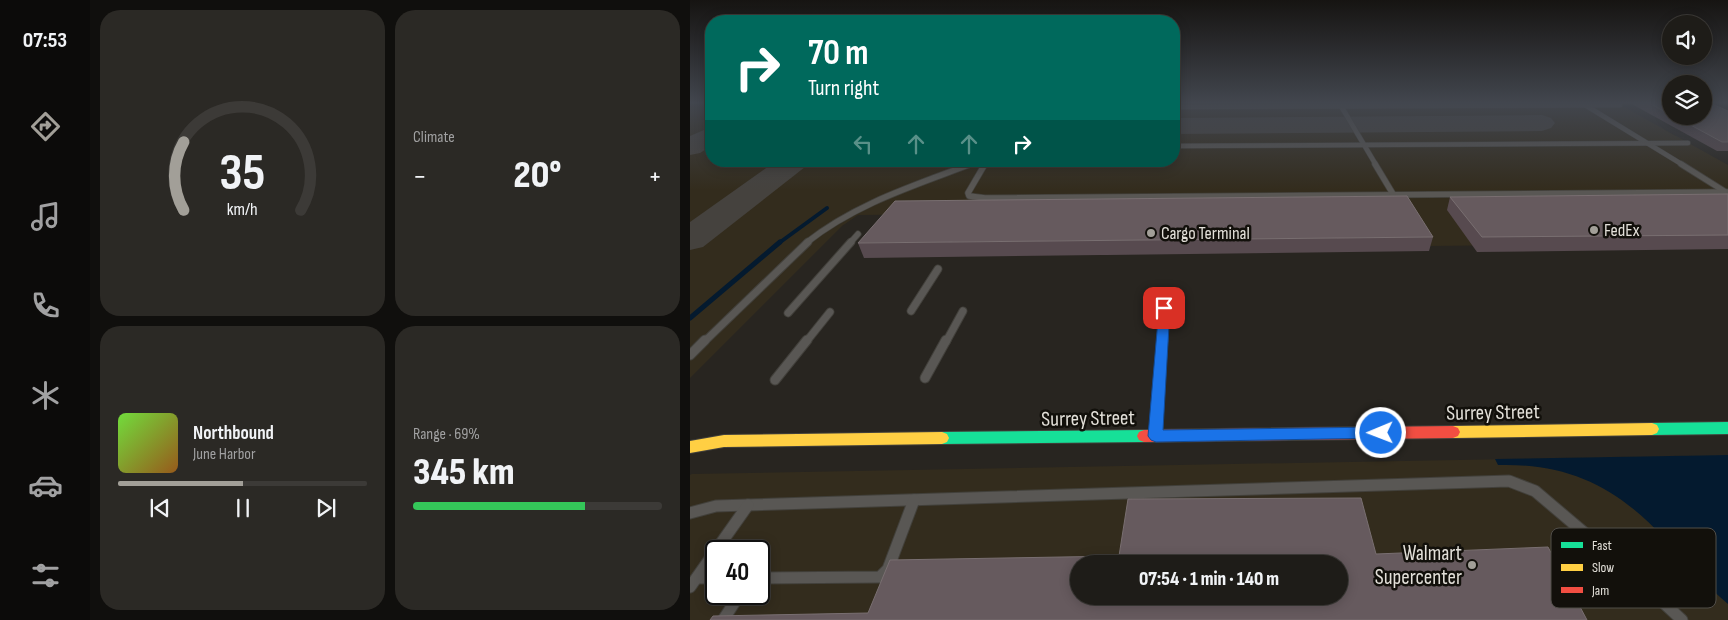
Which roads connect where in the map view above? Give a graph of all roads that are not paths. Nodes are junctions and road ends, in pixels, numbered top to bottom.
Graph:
1 (1356, 132) edge
2 (1628, 132) edge
3 (1646, 143) junction
4 (1688, 143) dead end
5 (1364, 145) junction
6 (1180, 146) edge
7 (964, 167) edge
8 (983, 167) edge
9 (1726, 192) edge
10 (1393, 194) junction
11 (858, 234) dead end
12 (938, 269) dead end
13 (1164, 308) dead end
14 (911, 311) dead end
15 (962, 311) dead end
16 (830, 312) dead end
17 (788, 313) dead end
18 (690, 355) edge
19 (925, 378) dead end
20 (775, 380) dead end
21 (1728, 428) edge
22 (1156, 436) junction
23 (690, 447) edge
24 (914, 500) junction
25 (748, 505) junction
26 (690, 513) edge
27 (1579, 528) edge
28 (770, 578) edge
29 (693, 583) edge
30 (733, 605) edge
31 (1669, 608) edge
32 (723, 620) edge
33 (1682, 620) edge

1 - 5 lane
2 - 3 lane
3 - 4 lane
3 - 5 lane
3 - 9 lane
5 - 6 lane
5 - 10 lane
7 - 18 lane
8 - 10 lane
9 - 10 lane
11 - 17 lane
12 - 14 lane
13 - 22 lane
15 - 19 lane
16 - 20 lane
21 - 22 street, Surrey Street
22 - 23 street, Surrey Street
24 - 25 lane
24 - 27 lane
24 - 28 lane
25 - 26 lane
25 - 29 lane
30 - 32 lane
31 - 33 lane

